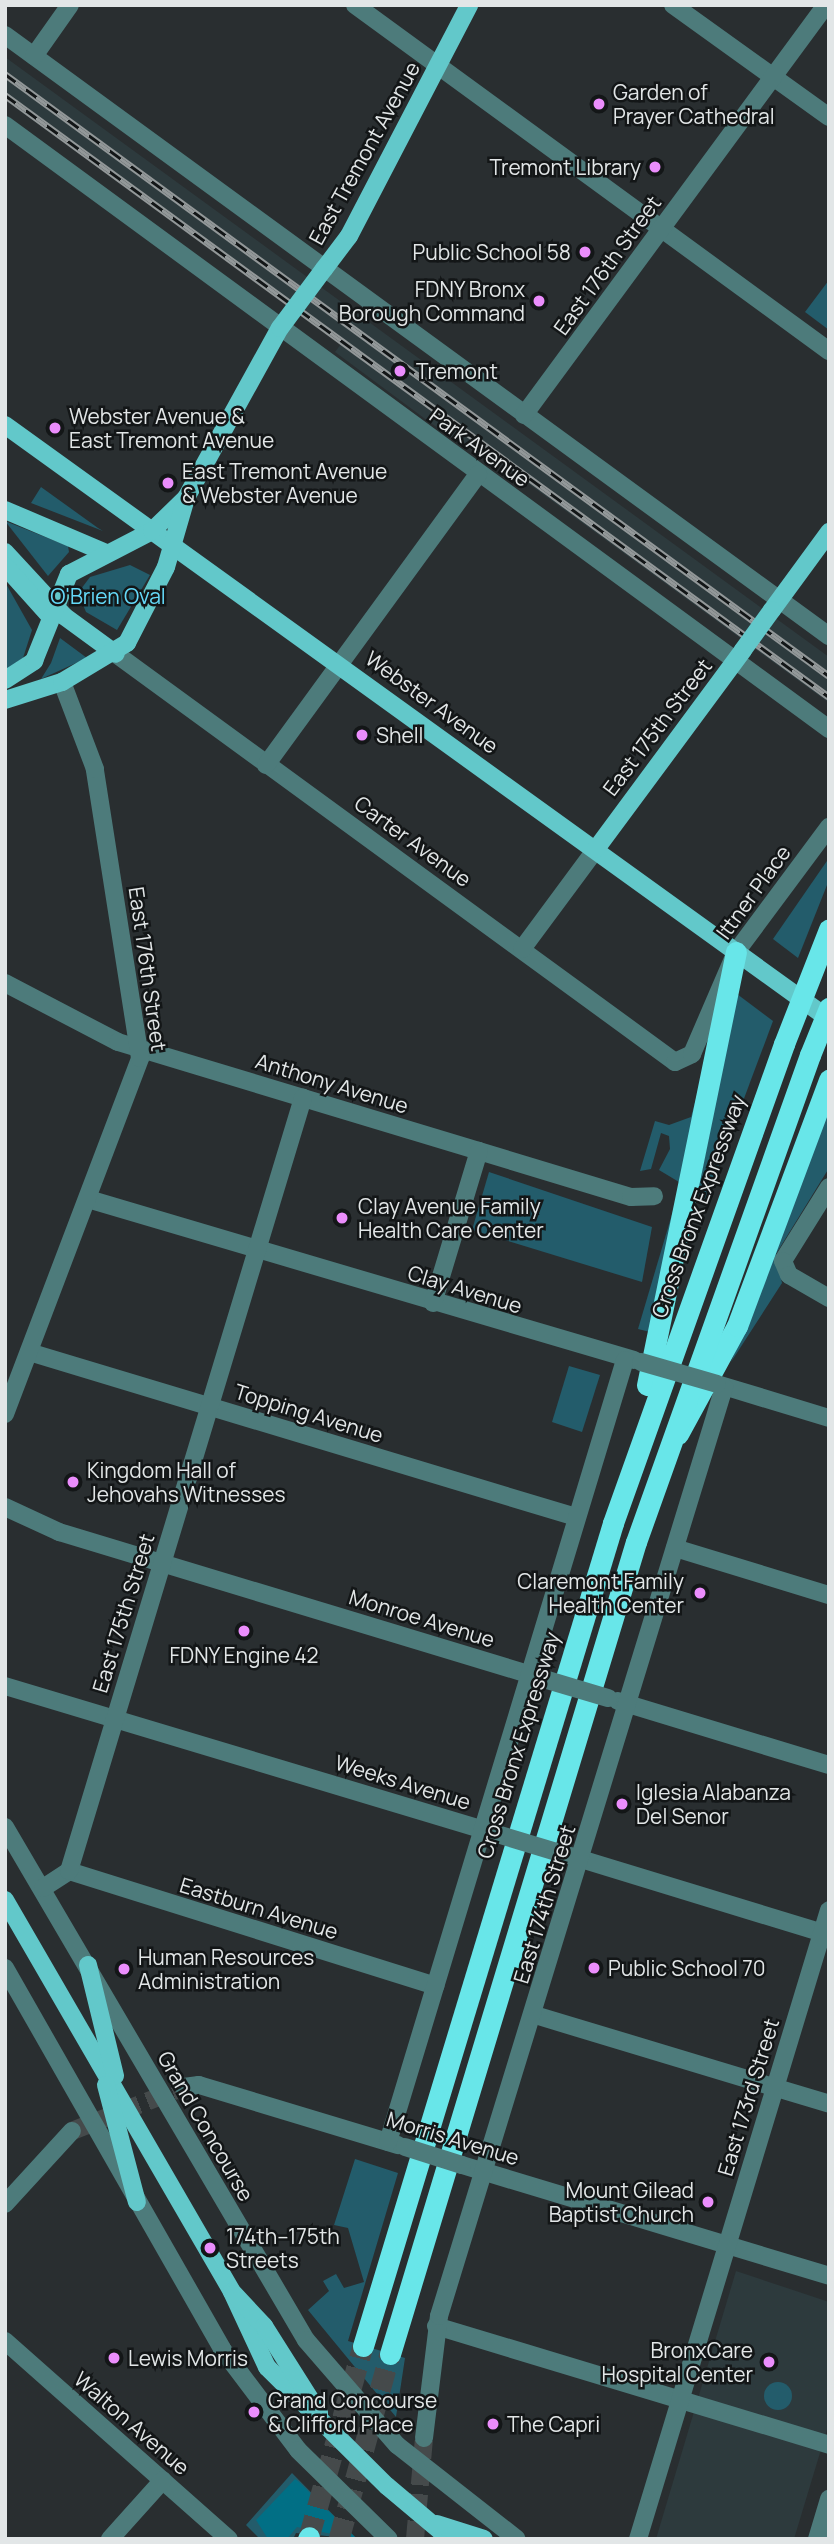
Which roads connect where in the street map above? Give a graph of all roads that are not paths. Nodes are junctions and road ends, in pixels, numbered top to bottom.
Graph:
1 (71, 5) edge
2 (355, 5) edge
3 (469, 5) edge
4 (673, 5) edge
5 (826, 5) edge
6 (5, 35) edge
7 (34, 56) junction
8 (438, 65) junction
9 (773, 77) junction
10 (829, 117) edge
11 (5, 125) edge
12 (662, 229) junction
13 (324, 269) junction
14 (280, 328) junction
15 (829, 351) edge
16 (524, 415) junction
17 (5, 425) edge
18 (478, 474) junction
19 (186, 498) junction
20 (5, 510) edge
21 (152, 531) junction
22 (829, 532) edge
23 (174, 545) junction
24 (5, 552) edge
25 (104, 552) junction
26 (5, 566) edge
27 (775, 605) junction
28 (51, 608) junction
29 (829, 636) edge
30 (116, 654) junction
31 (739, 655) junction
32 (341, 664) junction
33 (5, 681) edge
34 (62, 682) junction
35 (5, 700) edge
36 (829, 729) edge
37 (266, 765) junction
38 (829, 827) edge
39 (596, 849) junction
40 (829, 929) edge
41 (522, 949) junction
42 (736, 952) junction
43 (7, 989) edge
44 (829, 1008) edge
45 (829, 1019) edge
46 (139, 1048) junction
47 (683, 1062) joint
48 (829, 1080) edge
49 (303, 1098) junction
50 (479, 1151) junction
51 (829, 1187) edge
52 (654, 1196) dead end
53 (88, 1199) junction
54 (257, 1250) junction
55 (829, 1298) edge
56 (433, 1303) junction
57 (29, 1352) junction
58 (633, 1361) junction
59 (721, 1386) junction
60 (209, 1407) junction
61 (5, 1414) edge
62 (829, 1418) edge
63 (667, 1450) junction
64 (626, 1482) junction
65 (5, 1507) edge
66 (576, 1517) junction
67 (676, 1548) junction
68 (162, 1563) junction
69 (829, 1595) edge
70 (536, 1676) junction
71 (5, 1686) edge
72 (629, 1704) junction
73 (115, 1719) junction
74 (829, 1765) edge
75 (5, 1828) edge
76 (489, 1832) junction
77 (581, 1860) junction
78 (69, 1871) junction
79 (43, 1888) junction
80 (5, 1900) edge
81 (829, 1910) edge
82 (825, 1933) edge
83 (88, 1965) junction
84 (5, 1968) edge
85 (435, 1986) junction
86 (534, 2015) junction
87 (100, 2062) junction
88 (184, 2087) tunnel mouth
89 (775, 2088) junction
90 (120, 2096) junction
91 (829, 2104) edge
92 (72, 2131) tunnel mouth
93 (397, 2145) junction
94 (485, 2172) junction
95 (137, 2202) junction
96 (5, 2204) edge
97 (727, 2245) junction
98 (829, 2276) edge
99 (436, 2326) junction
100 (5, 2341) edge
101 (363, 2346) tunnel mouth
102 (390, 2354) tunnel mouth
103 (681, 2400) junction
104 (424, 2438) tunnel mouth
105 (829, 2445) edge
106 (163, 2480) junction
107 (829, 2499) edge
108 (426, 2520) junction
109 (110, 2539) edge
110 (229, 2539) edge
111 (389, 2539) edge
112 (450, 2539) edge
113 (484, 2539) edge
114 (517, 2539) edge
115 (638, 2539) edge
116 (817, 2539) edge

1 - 7 street
2 - 8 street
3 - 8 main road, East Tremont Avenue
4 - 9 street
5 - 9 street, East 176th Street
6 - 7 street
7 - 13 street
8 - 12 street
8 - 13 main road, East Tremont Avenue
9 - 10 street
9 - 12 street, East 176th Street
11 - 14 street, Park Avenue
12 - 15 street
12 - 16 street, East 176th Street
13 - 14 main road, East Tremont Avenue, bridge
13 - 16 street
14 - 18 street, Park Avenue
14 - 19 main road, East Tremont Avenue
16 - 27 street
17 - 21 main road, Webster Avenue
18 - 31 street, Park Avenue
18 - 32 street
19 - 21 main road, East Tremont Avenue
19 - 23 main road, East Tremont Avenue
20 - 25 main road
21 - 23 main road, Webster Avenue
21 - 25 main road, East Tremont Avenue
22 - 27 main road, East 175th Street
23 - 30 main road, East Tremont Avenue
23 - 32 main road, Webster Avenue
24 - 28 main road
25 - 28 main road, East Tremont Avenue
26 - 28 main road
27 - 29 street
27 - 31 main road, East 175th Street, bridge
28 - 30 main road
28 - 33 main road, East Tremont Avenue
30 - 34 main road, East Tremont Avenue
30 - 37 street, Carter Avenue
31 - 36 street, Park Avenue
31 - 39 main road, East 175th Street
32 - 37 street
32 - 39 main road, Webster Avenue
34 - 35 main road, East Tremont Avenue
34 - 46 street, East 176th Street
37 - 41 street, Carter Avenue
38 - 42 street, Ittner Place
39 - 41 street, East 175th Street
39 - 42 main road, Webster Avenue
40 - 64 highway, Cross Bronx Expressway, bridge
41 - 47 street, Carter Avenue
42 - 45 main road, Webster Avenue
42 - 47 street, Ittner Place
42 - 64 highway
43 - 46 street, Anthony Avenue
44 - 63 highway, bridge
46 - 49 street, Anthony Avenue
46 - 53 street, East 176th Street
48 - 63 highway
49 - 50 street, Anthony Avenue
49 - 54 street, East 175th Street
50 - 52 street, Anthony Avenue
50 - 56 street
51 - 55 street
53 - 54 street, Clay Avenue
53 - 57 street, East 176th Street
54 - 56 street, Clay Avenue
54 - 60 street, East 175th Street
56 - 58 street, Clay Avenue
57 - 60 street, Topping Avenue
57 - 61 street, East 176th Street
58 - 59 street, Clay Avenue, bridge
58 - 66 street
59 - 62 street, Clay Avenue
59 - 67 street, East 174th Street
60 - 66 street, Topping Avenue
60 - 68 street, East 175th Street
63 - 102 highway
64 - 101 highway, Cross Bronx Expressway
65 - 68 street, Monroe Avenue
66 - 70 street
67 - 69 street
67 - 72 street, East 174th Street
68 - 70 street, Monroe Avenue
68 - 73 street, East 175th Street
70 - 72 street, Monroe Avenue, bridge
70 - 76 street
71 - 73 street, Weeks Avenue
72 - 74 street, Monroe Avenue
72 - 77 street, East 174th Street
73 - 76 street, Weeks Avenue
73 - 78 street, East 175th Street
75 - 79 street, Grand Concourse
76 - 77 street, Weeks Avenue, bridge
76 - 85 street
77 - 82 street, Weeks Avenue
77 - 86 street, East 174th Street
78 - 79 street
78 - 85 street, Eastburn Avenue
79 - 83 street, Grand Concourse
80 - 87 main road
81 - 82 street, East 173rd Street
82 - 89 street, East 173rd Street
83 - 90 main road
83 - 114 street, Grand Concourse
84 - 95 street
85 - 93 street
86 - 89 street
86 - 94 street, East 174th Street
87 - 90 main road
87 - 95 main road
88 - 93 street, Morris Avenue
89 - 91 street
89 - 97 street, East 173rd Street
90 - 108 main road
92 - 96 street
93 - 94 street, Morris Avenue, bridge
94 - 97 street, Morris Avenue
94 - 99 street, East 174th Street
95 - 111 street
97 - 98 street, Morris Avenue
97 - 103 street, East 173rd Street
99 - 103 street
99 - 104 street, East 174th Street
100 - 106 street, Walton Avenue
103 - 105 street
103 - 115 street, East 173rd Street
106 - 109 street
106 - 110 street, Walton Avenue
107 - 116 street
108 - 112 main road
108 - 113 main road

